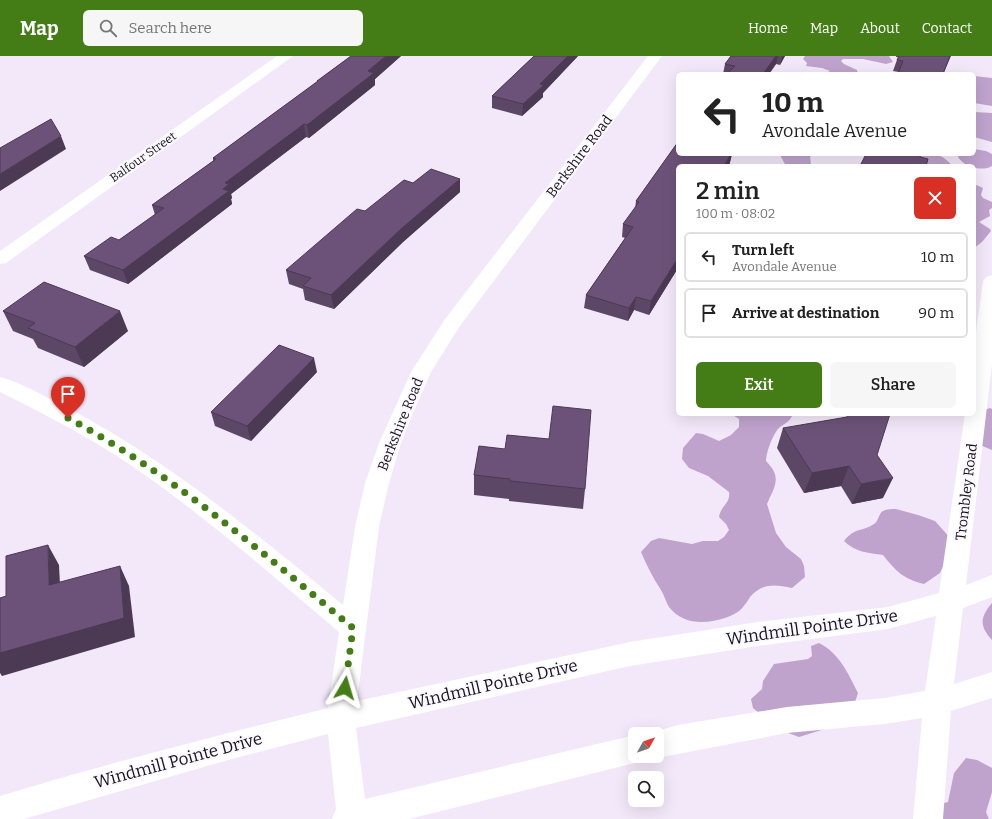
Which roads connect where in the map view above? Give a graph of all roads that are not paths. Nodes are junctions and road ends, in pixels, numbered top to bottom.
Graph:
1 (286, 56) edge
2 (655, 56) edge
3 (0, 259) edge
4 (992, 282) edge
5 (0, 384) edge
6 (976, 412) edge
7 (976, 416) edge
8 (992, 586) edge
9 (951, 601) junction
10 (353, 628) junction
11 (992, 685) edge
12 (938, 702) junction
13 (341, 718) junction
14 (664, 742) edge
15 (628, 751) edge
16 (0, 811) edge
17 (349, 818) edge
18 (928, 819) edge

1 - 3 street, Balfour Street
2 - 10 street, Berkshire Road
4 - 6 street, Trombley Road
5 - 10 street
7 - 9 street, Trombley Road
8 - 9 street, Windmill Pointe Drive
9 - 12 street, Trombley Road
9 - 13 street, Windmill Pointe Drive
10 - 13 street, Berkshire Road
11 - 12 street
12 - 14 street
12 - 18 street, Trombley Road
13 - 16 street, Windmill Pointe Drive
13 - 17 street, Berkshire Road
15 - 17 street

